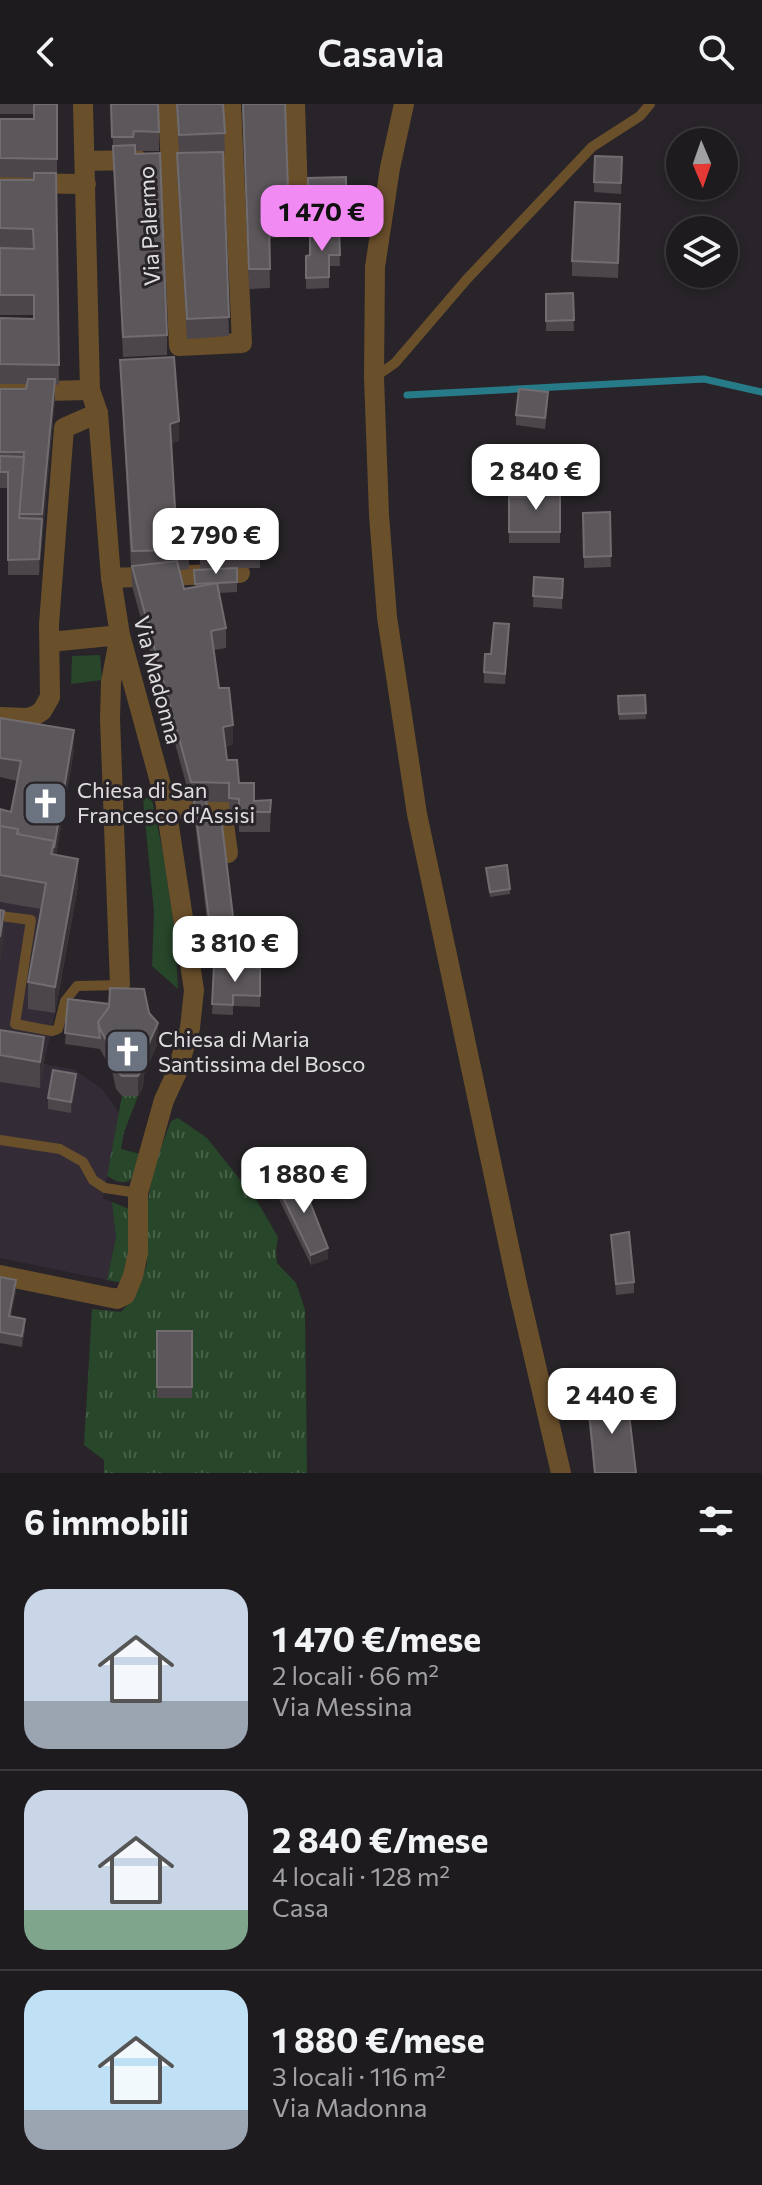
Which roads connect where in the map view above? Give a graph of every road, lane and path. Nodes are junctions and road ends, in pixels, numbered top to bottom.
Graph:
1 (83, 104) edge
2 (168, 104) edge
3 (231, 104) edge
4 (295, 104) edge
5 (404, 104) edge
6 (650, 104) edge
7 (85, 161) junction
8 (178, 164) junction
9 (0, 183) edge
10 (86, 184) junction
11 (298, 197) dead end
12 (374, 377) junction
13 (90, 390) junction
14 (0, 392) edge
15 (98, 413) junction
16 (240, 573) edge
17 (111, 578) junction
18 (120, 635) junction
19 (50, 642) junction
20 (0, 717) edge
21 (167, 808) junction
22 (228, 853) edge
23 (0, 916) edge
24 (120, 985) joint
25 (0, 1140) edge
26 (138, 1193) junction
27 (0, 1275) edge
28 (561, 1473) edge

1 - 7 street, Via Madonna
2 - 8 street, Via Palermo
3 - 8 street, Via Palermo
4 - 11 street
5 - 12 street
6 - 12 lane
7 - 8 street
7 - 10 street, Via Madonna
9 - 10 street
10 - 13 street, Via Madonna
12 - 28 street
13 - 14 street
13 - 15 street, Via Madonna
15 - 17 street, Via Madonna
15 - 19 street
16 - 17 street
17 - 18 street, Via Madonna
18 - 19 street
18 - 21 street, Via Madonna
18 - 24 street
19 - 20 street
21 - 22 street
21 - 26 street, Via Madonna
23 - 24 lane
25 - 26 lane
26 - 27 street, Via Madonna

